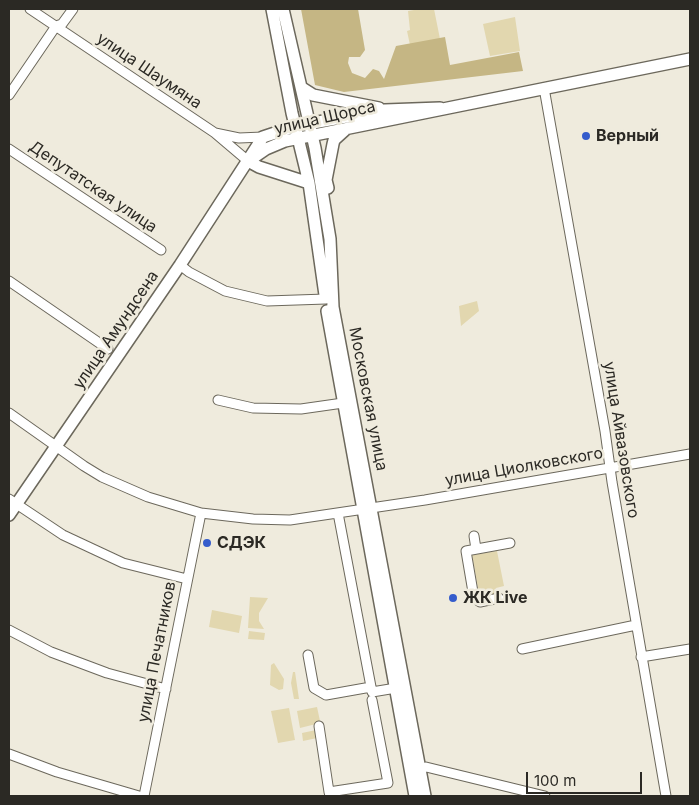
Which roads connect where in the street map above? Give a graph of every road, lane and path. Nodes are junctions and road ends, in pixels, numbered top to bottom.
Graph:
1 (30, 9) edge
2 (73, 9) edge
3 (272, 9) edge
4 (282, 9) edge
5 (56, 26) junction
6 (690, 59) edge
7 (302, 88) junction
8 (544, 88) junction
9 (9, 95) edge
10 (440, 108) junction
11 (385, 110) junction
12 (310, 123) junction
13 (296, 126) junction
14 (346, 129) junction
15 (215, 133) junction
16 (312, 136) junction
17 (263, 137) junction
18 (300, 138) junction
19 (9, 149) edge
20 (248, 161) junction
21 (309, 183) junction
22 (330, 239) junction
23 (162, 250) dead end
24 (180, 265) junction
25 (9, 281) edge
26 (326, 299) junction
27 (108, 349) dead end
28 (218, 400) dead end
29 (343, 404) junction
30 (9, 413) edge
31 (56, 446) junction
32 (690, 454) edge
33 (610, 466) junction
34 (12, 502) edge
35 (367, 507) junction
36 (201, 513) junction
37 (338, 513) junction
38 (9, 516) edge
39 (474, 536) dead end
40 (510, 543) dead end
41 (476, 549) junction
42 (187, 579) junction
43 (499, 598) dead end
44 (636, 625) junction
45 (9, 630) edge
46 (690, 648) edge
47 (522, 649) dead end
48 (308, 655) dead end
49 (641, 657) junction
50 (371, 687) junction
51 (396, 688) junction
52 (166, 689) junction
53 (372, 700) dead end
54 (319, 726) dead end
55 (9, 754) edge
56 (415, 771) junction
57 (330, 794) edge
58 (139, 796) edge
59 (144, 796) edge
60 (415, 796) edge
61 (424, 796) edge
62 (545, 796) edge
63 (666, 796) edge

1 - 5 street, улица Шаумяна
2 - 5 street
3 - 13 main road, Московская улица
4 - 7 main road, Московская улица
5 - 9 street
5 - 15 street, улица Шаумяна
6 - 8 main road, улица Щорса
7 - 11 main road
7 - 12 main road, Московская улица
8 - 10 main road, улица Щорса
8 - 33 street, улица Айвазовского
10 - 11 main road, улица Щорса
10 - 14 main road, улица Щорса
11 - 12 main road, улица Щорса
12 - 13 main road, улица Щорса
12 - 16 main road, Московская улица
13 - 17 main road, улица Щорса
13 - 18 main road, Московская улица
14 - 16 main road, улица Щорса
14 - 22 main road
15 - 17 street
15 - 20 street, улица Шаумяна
16 - 18 main road, улица Щорса
16 - 22 main road, Московская улица
17 - 20 main road, улица Щорса
18 - 20 main road, улица Щорса
18 - 21 main road, Московская улица
19 - 23 street, Депутатская улица
20 - 21 main road
20 - 24 main road, улица Амундсена
21 - 26 main road, Московская улица
22 - 35 main road, Московская улица
24 - 26 street
24 - 31 main road, улица Амундсена
25 - 27 street
26 - 29 main road, Московская улица
28 - 29 street
29 - 35 main road, Московская улица
30 - 31 street, улица Циолковского
31 - 34 main road, улица Амундсена
31 - 36 street, улица Циолковского
32 - 33 street, улица Циолковского
33 - 35 street, улица Циолковского
33 - 44 street, улица Айвазовского
34 - 38 main road, улица Амундсена
34 - 42 street
35 - 37 street, улица Циолковского
35 - 51 main road, Московская улица
35 - 56 main road, Московская улица
36 - 37 street, улица Циолковского
36 - 42 street, улица Печатников
37 - 50 street
39 - 41 street
40 - 41 street
41 - 43 street
42 - 52 street, улица Печатников
44 - 47 street
44 - 49 street, улица Айвазовского
45 - 52 street
46 - 49 street
48 - 50 street
49 - 63 street, улица Айвазовского
50 - 51 street
51 - 56 main road, Московская улица
52 - 59 street, улица Печатников
53 - 57 street
54 - 57 street
55 - 58 street
56 - 60 main road, Московская улица
56 - 61 main road, Московская улица
56 - 62 street

